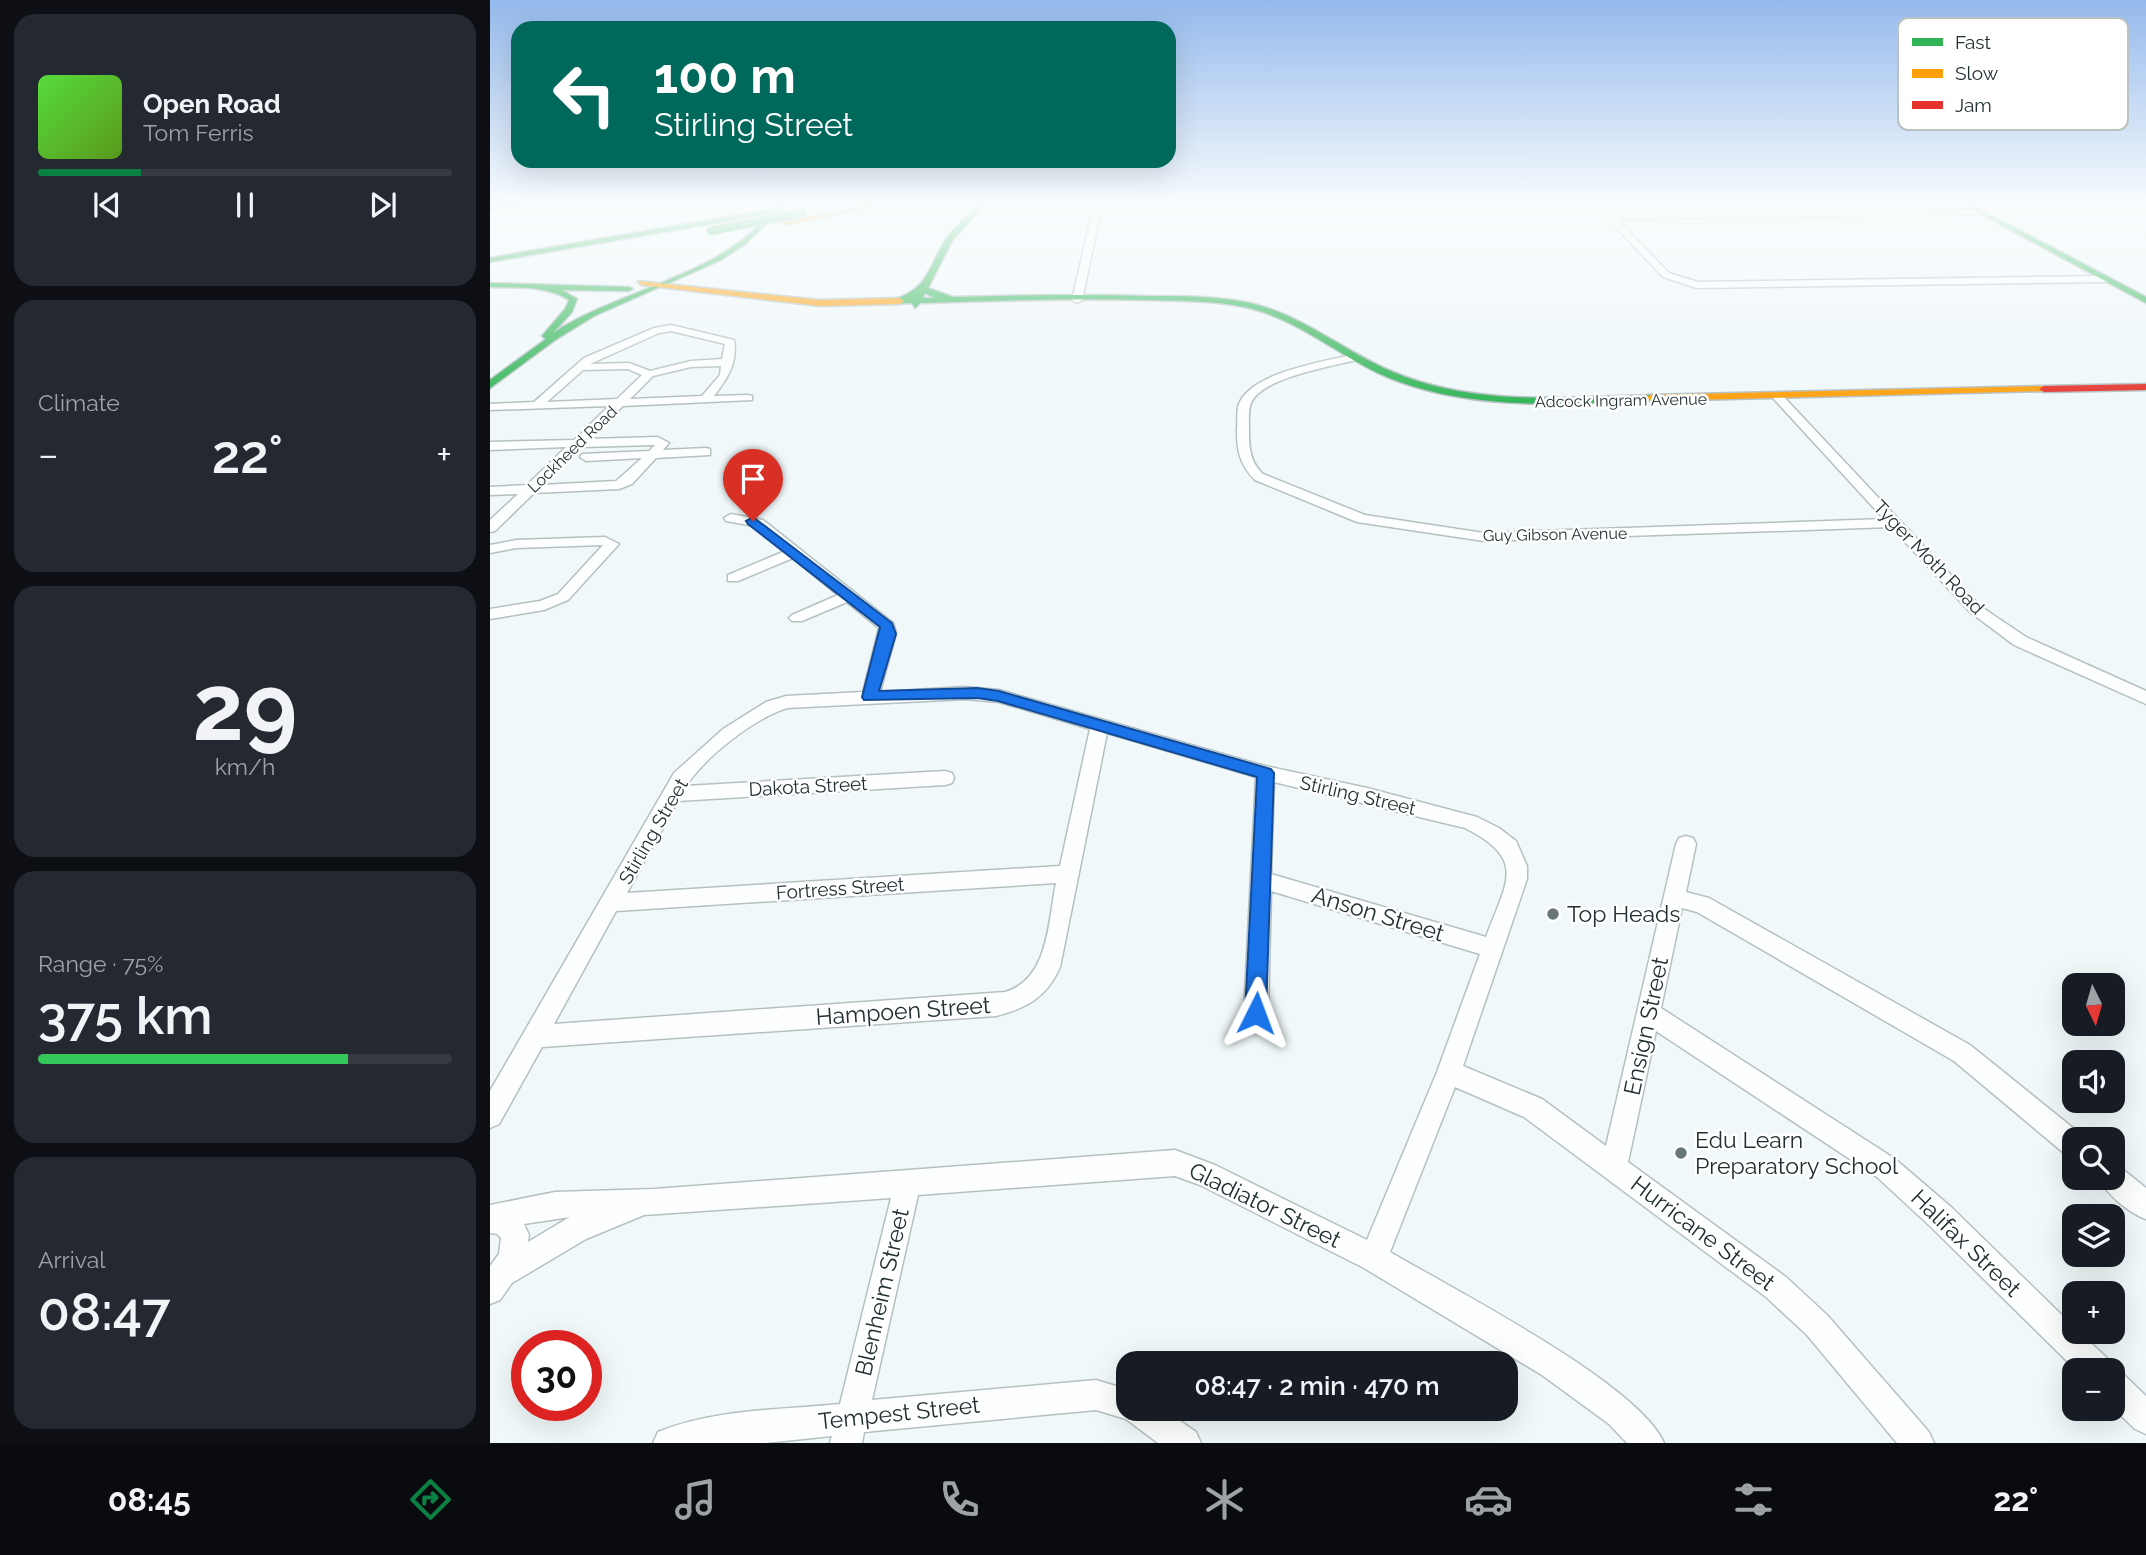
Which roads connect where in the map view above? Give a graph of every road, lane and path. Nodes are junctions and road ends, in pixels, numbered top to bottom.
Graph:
1 (670, 272) edge
2 (678, 272) edge
3 (684, 272) edge
4 (929, 272) edge
5 (1083, 272) edge
6 (1663, 272) edge
7 (2094, 272) edge
8 (2106, 279) junction
9 (526, 284) junction
10 (490, 285) edge
11 (641, 287) junction
12 (690, 292) junction
13 (918, 298) junction
14 (1077, 298) junction
15 (2146, 300) edge
16 (611, 304) junction
17 (545, 336) junction
18 (1356, 357) junction
19 (729, 362) junction
20 (578, 368) junction
21 (649, 374) junction
22 (490, 379) edge
23 (490, 385) edge
24 (2146, 387) edge
25 (1778, 397) junction
26 (748, 398) dead end
27 (705, 400) junction
28 (620, 403) junction
29 (538, 404) junction
30 (490, 407) edge
31 (580, 443) junction
32 (490, 446) edge
33 (706, 452) dead end
34 (652, 455) junction
35 (586, 457) dead end
36 (531, 489) junction
37 (490, 491) edge
38 (732, 518) dead end
39 (1895, 523) junction
40 (492, 525) edge
41 (490, 549) edge
42 (795, 552) junction
43 (733, 578) dead end
44 (850, 595) junction
45 (490, 614) edge
46 (797, 618) dead end
47 (870, 697) junction
48 (2146, 698) edge
49 (1100, 724) junction
50 (1265, 773) junction
51 (945, 778) dead end
52 (672, 794) junction
53 (1686, 844) dead end
54 (1069, 874) junction
55 (1264, 880) junction
56 (1674, 898) junction
57 (611, 903) junction
58 (1492, 948) junction
59 (1256, 1013) dead end
60 (1649, 1013) junction
61 (536, 1036) junction
62 (1449, 1072) junction
63 (490, 1115) edge
64 (2062, 1135) edge
65 (1614, 1166) junction
66 (908, 1183) junction
67 (2125, 1188) edge
68 (654, 1202) junction
69 (2146, 1206) edge
70 (493, 1219) edge
71 (1374, 1258) junction
72 (498, 1281) edge
73 (2085, 1358) edge
74 (2125, 1398) edge
75 (1116, 1401) edge
76 (2146, 1418) edge
77 (1154, 1421) edge
78 (850, 1429) edge
79 (669, 1443) edge
80 (1185, 1443) edge
81 (1648, 1443) edge
82 (1918, 1443) edge

1 - 11 main road
2 - 11 main road
3 - 12 main road
4 - 13 main road
5 - 14 street
6 - 8 street
7 - 8 main road
8 - 15 main road
9 - 10 main road
9 - 11 main road, Adcock Ingram Avenue
9 - 17 main road
11 - 12 main road, Adcock Ingram Avenue
11 - 16 main road
11 - 17 main road
12 - 13 main road, Adcock Ingram Avenue
12 - 13 main road, Adcock Ingram Avenue
12 - 16 main road
13 - 14 main road, Adcock Ingram Avenue
13 - 14 main road, Adcock Ingram Avenue
14 - 18 main road, Adcock Ingram Avenue
16 - 23 main road
17 - 22 main road
18 - 25 main road, Adcock Ingram Avenue
18 - 39 street, Guy Gibson Avenue
19 - 20 street
19 - 21 street
19 - 27 street
20 - 21 street
20 - 29 street
21 - 28 street, Lockheed Road
24 - 25 main road, Adcock Ingram Avenue
25 - 39 street, Tyger Moth Road
26 - 27 street
27 - 28 street
28 - 29 street
28 - 31 street, Lockheed Road
29 - 30 street
31 - 32 street
31 - 34 street
31 - 36 street, Lockheed Road
33 - 34 street
34 - 35 street
34 - 36 street
36 - 37 street
36 - 40 street, Lockheed Road
38 - 42 street
39 - 48 street, Tyger Moth Road
41 - 45 street
42 - 43 street
42 - 44 street
44 - 46 street
44 - 47 street
47 - 49 street, Stirling Street
47 - 52 street, Stirling Street
49 - 50 street, Stirling Street
49 - 54 street, Hampoen Street
50 - 55 street
50 - 58 street, Stirling Street
51 - 52 street, Dakota Street
52 - 57 street, Stirling Street
53 - 56 street, Ensign Street
54 - 57 street, Fortress Street
54 - 61 street, Hampoen Street
55 - 58 street, Anson Street
55 - 59 street
56 - 60 street, Ensign Street
56 - 64 street
57 - 61 street, Stirling Street
58 - 62 street, Stirling Street
60 - 65 street, Ensign Street
60 - 73 street, Halifax Street
61 - 63 street, Stirling Street
62 - 65 street, Hurricane Street
62 - 71 street, Stirling Street
65 - 82 street, Hurricane Street
66 - 68 street, Gladiator Street
66 - 71 street, Gladiator Street
66 - 78 street, Blenheim Street
67 - 69 street
68 - 70 street, Gladiator Street
68 - 72 street, Gladiator Street
70 - 72 street
71 - 81 street, Gladiator Street
74 - 76 street
75 - 78 street, Tempest Street
77 - 80 street
78 - 79 street, Tempest Street

